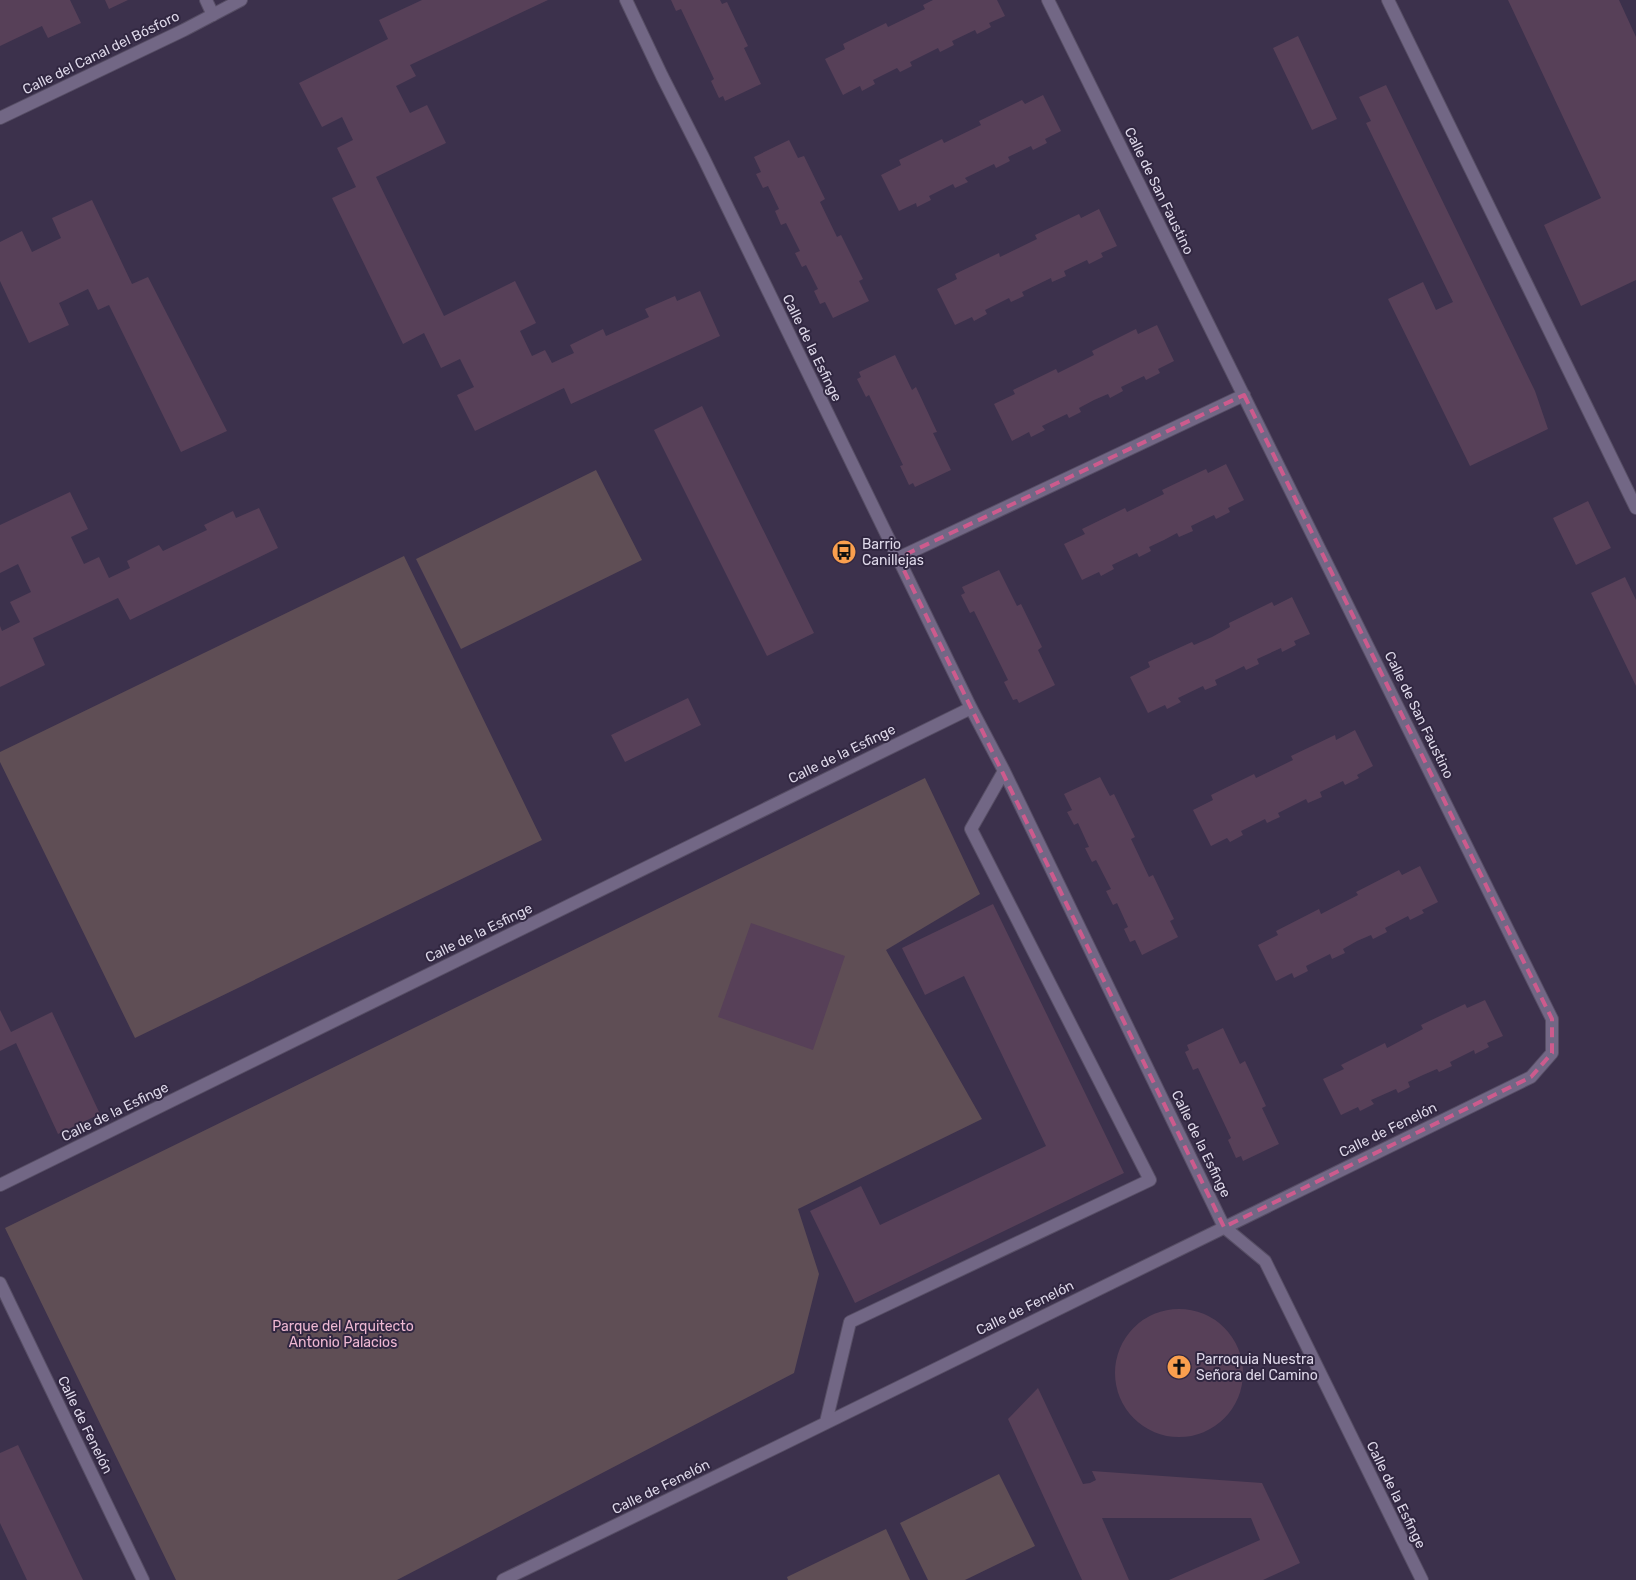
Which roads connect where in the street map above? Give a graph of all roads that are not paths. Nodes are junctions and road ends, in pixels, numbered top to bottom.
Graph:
1 (206, 0) edge
2 (241, 0) edge
3 (626, 0) edge
4 (1048, 0) edge
5 (1388, 0) edge
6 (212, 15) junction
7 (0, 118) edge
8 (1244, 395) junction
9 (1636, 508) edge
10 (898, 558) junction
11 (971, 708) junction
12 (1004, 771) junction
13 (1552, 1053) joint
14 (0, 1185) edge
15 (1224, 1227) junction
16 (0, 1283) edge
17 (826, 1422) junction
18 (143, 1580) edge
19 (503, 1580) edge
20 (1422, 1580) edge

1 - 6 street
2 - 6 street, Calle del Canal del Bósforo
3 - 10 street, Calle de la Esfinge
4 - 8 street, Calle de San Faustino
5 - 9 street
6 - 7 street, Calle del Canal del Bósforo
8 - 10 street
8 - 13 street, Calle de San Faustino
10 - 11 street, Calle de la Esfinge
11 - 12 street, Calle de la Esfinge
11 - 14 street, Calle de la Esfinge
12 - 15 street, Calle de la Esfinge
12 - 17 street
13 - 15 street, Calle de Fenelón
15 - 17 street, Calle de Fenelón
15 - 20 street, Calle de la Esfinge
16 - 18 street, Calle de Fenelón
17 - 19 street, Calle de Fenelón

